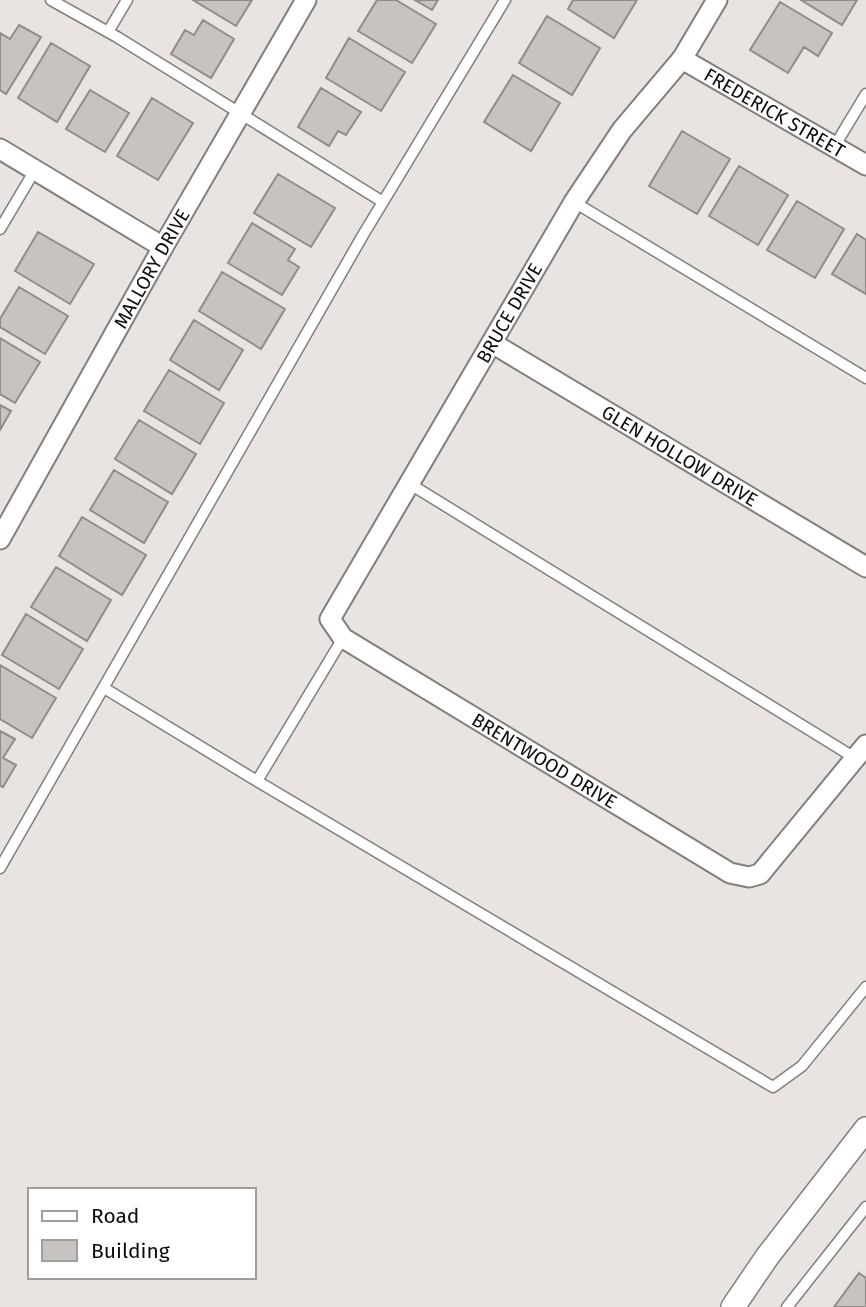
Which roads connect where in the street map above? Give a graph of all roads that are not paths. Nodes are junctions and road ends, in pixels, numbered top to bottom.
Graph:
1 (51, 0) edge
2 (127, 0) edge
3 (306, 0) edge
4 (505, 0) edge
5 (717, 0) edge
6 (108, 32) junction
7 (682, 59) junction
8 (866, 94) edge
9 (241, 112) junction
10 (834, 147) junction
11 (0, 149) edge
12 (866, 165) edge
13 (35, 170) junction
14 (383, 202) junction
15 (574, 202) junction
16 (0, 229) edge
17 (163, 247) junction
18 (492, 343) junction
19 (866, 378) edge
20 (410, 484) junction
21 (0, 539) edge
22 (866, 567) edge
23 (343, 638) junction
24 (104, 688) junction
25 (861, 752) edge
26 (257, 782) junction
27 (0, 868) edge
28 (866, 987) edge
29 (866, 1129) edge
30 (866, 1207) edge
31 (733, 1307) edge
32 (787, 1307) edge

1 - 6 lane
2 - 6 lane
3 - 9 street, MALLORY DRIVE
4 - 14 lane
5 - 7 street, BRUCE DRIVE
6 - 9 lane
7 - 10 street, FREDERICK STREET
7 - 15 street, BRUCE DRIVE
8 - 10 lane
9 - 14 lane
9 - 17 street, MALLORY DRIVE
10 - 12 street, FREDERICK STREET
11 - 13 street
13 - 16 lane
13 - 17 street
14 - 24 lane
15 - 18 street, BRUCE DRIVE
15 - 19 lane
17 - 21 street, MALLORY DRIVE
18 - 20 street, BRUCE DRIVE
18 - 22 street, GLEN HOLLOW DRIVE
20 - 23 street, BRUCE DRIVE
20 - 25 lane
23 - 25 street, BRENTWOOD DRIVE
23 - 26 lane
24 - 26 lane
24 - 27 lane
26 - 28 lane
29 - 31 street
30 - 32 lane

